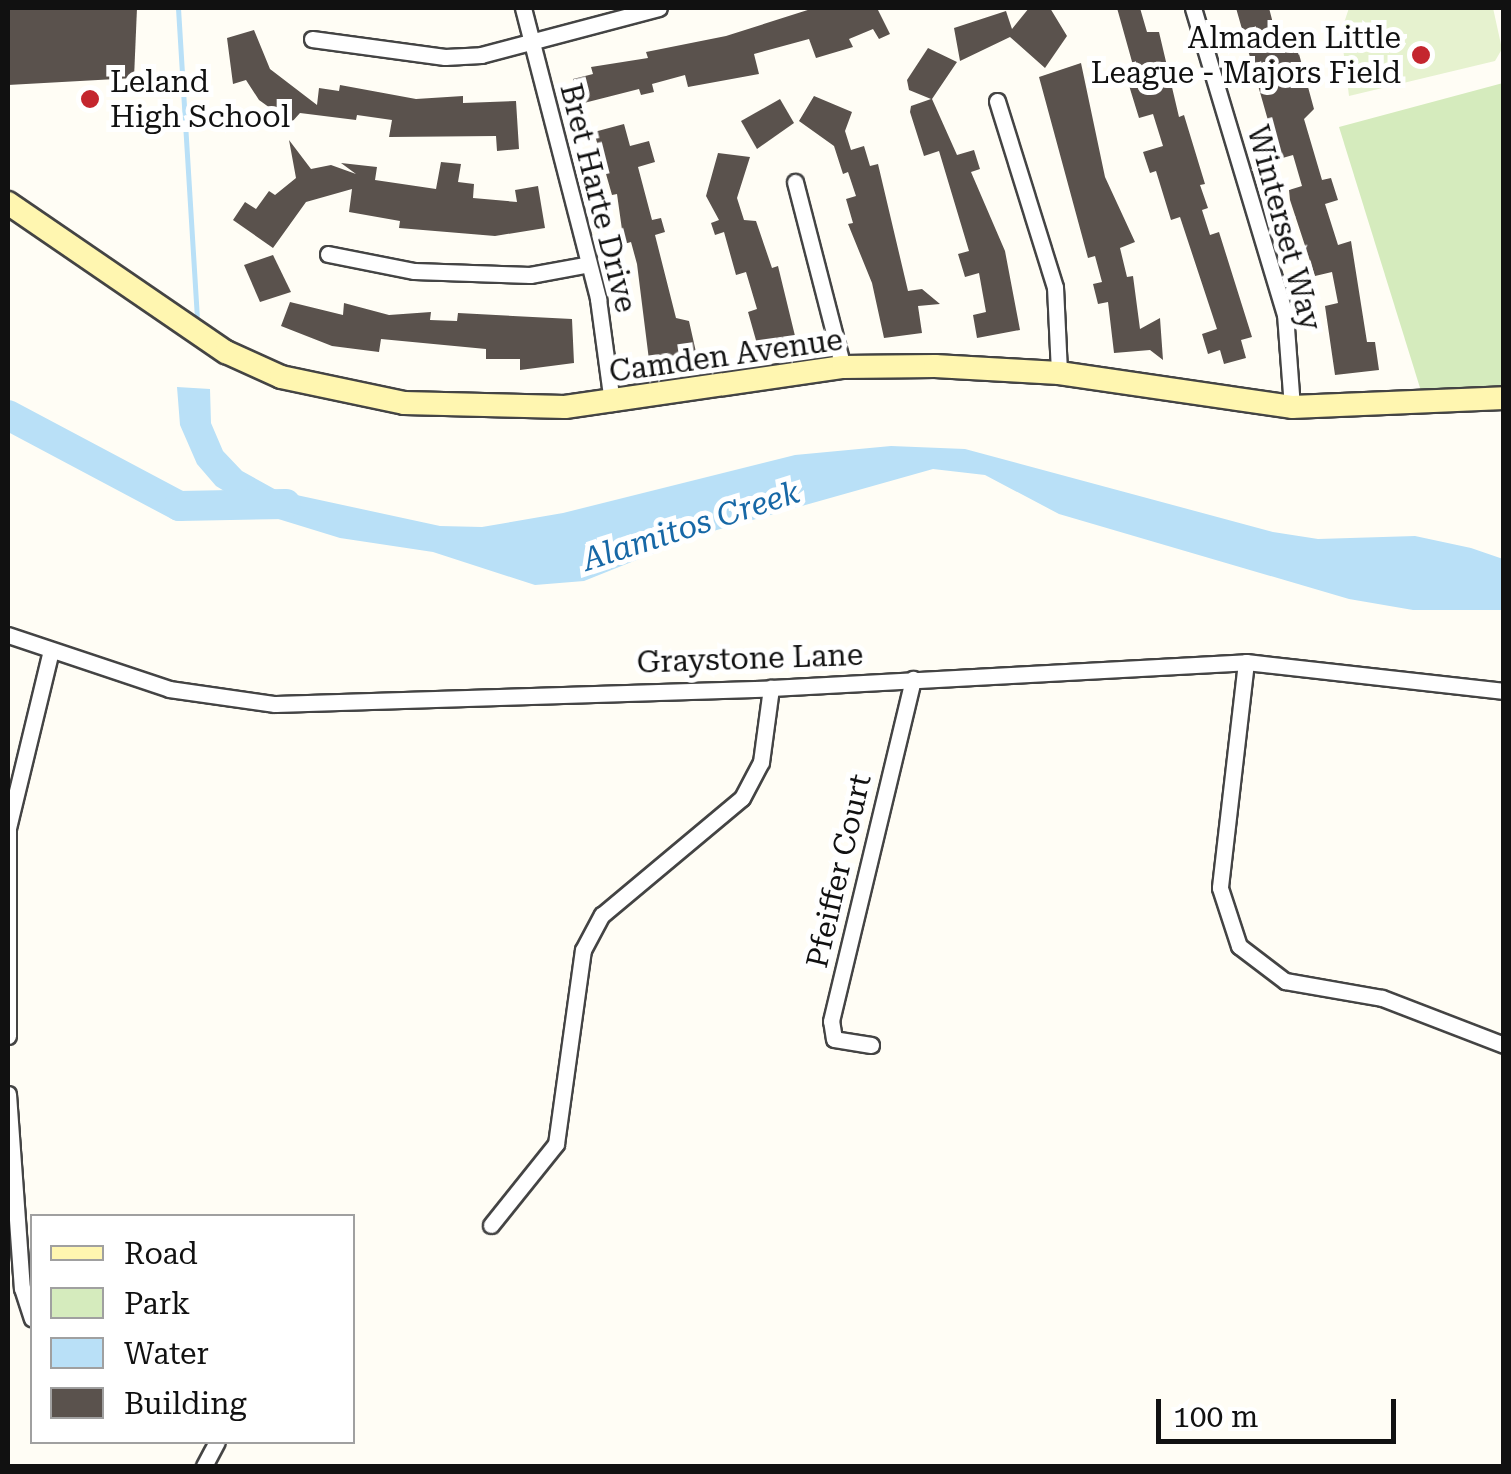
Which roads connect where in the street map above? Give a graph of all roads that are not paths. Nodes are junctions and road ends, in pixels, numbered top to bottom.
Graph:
1 (523, 8) edge
2 (659, 8) edge
3 (1193, 8) edge
4 (312, 38) dead end
5 (532, 42) junction
6 (997, 101) dead end
7 (795, 182) dead end
8 (8, 203) edge
9 (328, 254) dead end
10 (585, 265) junction
11 (843, 367) junction
12 (1058, 373) junction
13 (1504, 398) edge
14 (612, 402) junction
15 (1292, 406) junction
16 (8, 635) edge
17 (51, 650) junction
18 (1246, 662) junction
19 (913, 679) junction
20 (770, 688) junction
21 (1504, 690) edge
22 (8, 1036) edge
23 (871, 1045) dead end
24 (1504, 1045) edge
25 (8, 1094) edge
26 (491, 1225) dead end
27 (30, 1312) edge
28 (216, 1444) edge
29 (204, 1466) edge

1 - 5 street, Bret Harte Drive
2 - 5 street
3 - 15 street, Winterset Way
4 - 5 street
5 - 10 street, Bret Harte Drive
6 - 12 street
7 - 11 street
8 - 14 street, Camden Avenue
9 - 10 street
10 - 14 street, Bret Harte Drive
11 - 12 street, Camden Avenue
11 - 14 street, Camden Avenue
12 - 15 street, Camden Avenue
13 - 15 street, Camden Avenue
16 - 17 street, Graystone Lane
17 - 20 street, Graystone Lane
17 - 22 street
18 - 19 street, Graystone Lane
18 - 21 street, Graystone Lane
18 - 24 street
19 - 20 street, Graystone Lane
19 - 23 street, Pfeiffer Court
20 - 26 street
25 - 27 street
28 - 29 street

